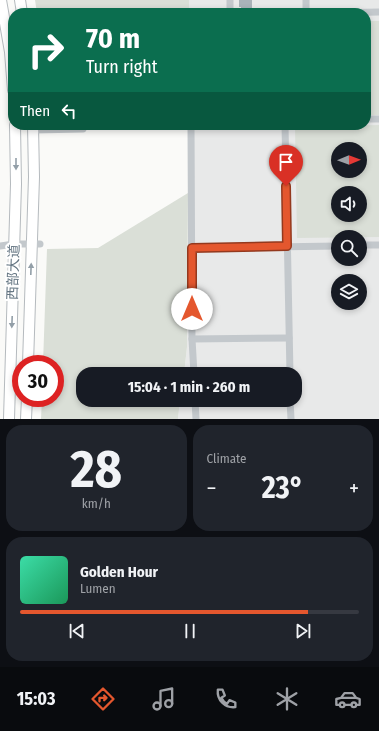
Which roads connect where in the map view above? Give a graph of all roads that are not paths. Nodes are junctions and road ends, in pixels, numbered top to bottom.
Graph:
1 (1, 0) edge
2 (8, 40) edge
3 (15, 130) edge
4 (33, 130) edge
5 (191, 130) edge
6 (285, 130) edge
7 (14, 244) junction
8 (36, 244) junction
9 (367, 245) edge
10 (379, 245) edge
11 (0, 246) edge
12 (287, 246) junction
13 (331, 246) edge
14 (192, 248) junction
15 (289, 338) junction
16 (192, 339) junction
17 (29, 355) edge
18 (194, 367) edge
19 (290, 367) edge
20 (27, 407) edge
21 (195, 407) edge
22 (290, 407) edge
23 (9, 419) edge
24 (26, 419) edge
25 (196, 419) edge
26 (291, 419) edge

1 - 2 main road
3 -> 7 main road, 西部大道
4 - 8 main road, 西部大道
5 - 14 street
6 - 12 street
7 - 8 street
7 - 11 street
7 -> 23 main road, 西部大道
17 -> 8 main road, 西部大道
9 - 10 street
12 - 13 street
12 - 14 street
12 - 15 street
14 - 16 street
15 - 16 street
15 - 19 street
16 - 18 street
20 - 24 main road
21 - 25 street
22 - 26 street

